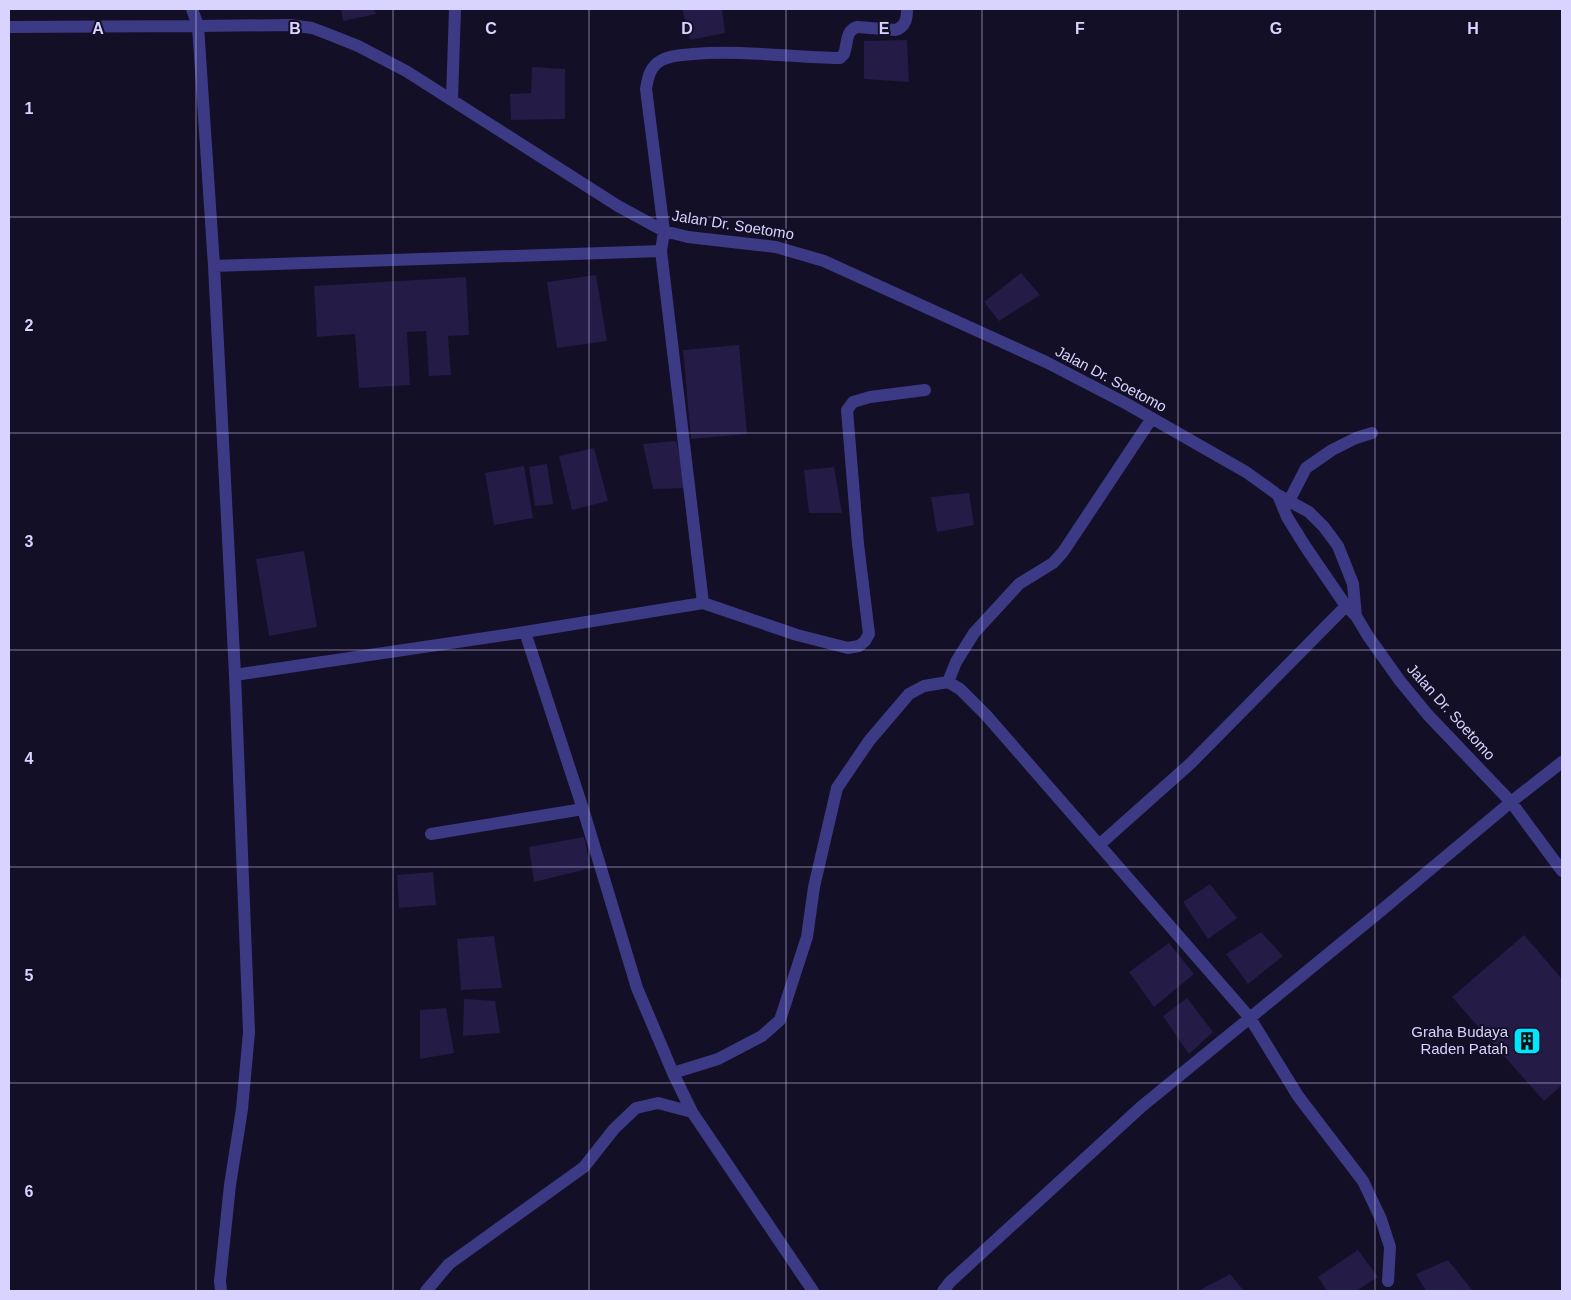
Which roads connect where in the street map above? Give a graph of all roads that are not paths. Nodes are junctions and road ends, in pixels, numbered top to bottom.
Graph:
1 (192, 9) edge
2 (455, 9) edge
3 (907, 9) edge
4 (198, 26) junction
5 (9, 27) edge
6 (452, 100) junction
7 (664, 231) junction
8 (661, 251) junction
9 (214, 266) junction
10 (925, 390) dead end
11 (1152, 418) junction
12 (1372, 433) dead end
13 (1284, 498) junction
14 (703, 602) junction
15 (1346, 606) junction
16 (1356, 616) junction
17 (524, 632) junction
18 (235, 675) junction
19 (948, 682) junction
20 (1562, 762) edge
21 (1511, 802) junction
22 (583, 809) junction
23 (431, 834) dead end
24 (1099, 845) junction
25 (1562, 871) edge
26 (1250, 1018) junction
27 (673, 1073) junction
28 (692, 1112) junction
29 (1388, 1281) dead end
30 (949, 1288) edge
31 (221, 1291) edge
32 (426, 1291) edge
33 (813, 1291) edge

1 - 4 street
2 - 6 street
3 - 7 street
4 - 5 street, Jalan Dr. Soetomo
4 - 6 street, Jalan Dr. Soetomo
4 - 9 street
6 - 7 street, Jalan Dr. Soetomo
7 - 8 street
7 - 11 street, Jalan Dr. Soetomo
8 - 9 street
8 - 14 street
9 - 18 street
10 - 14 street
11 - 13 street, Jalan Dr. Soetomo
11 - 19 street
12 - 13 street
13 - 15 street, Jalan Dr. Soetomo
13 - 16 street, Jalan Dr. Soetomo
14 - 17 street
15 - 16 street, Jalan Dr. Soetomo
15 - 24 street
16 - 21 street, Jalan Dr. Soetomo
17 - 18 street
17 - 22 street
18 - 31 street
19 - 24 street
19 - 27 street
20 - 21 street
21 - 25 street, Jalan Dr. Soetomo
21 - 26 street
22 - 23 street
22 - 27 street
24 - 26 street
26 - 29 street
26 - 30 street
27 - 28 street
28 - 32 street
28 - 33 street

